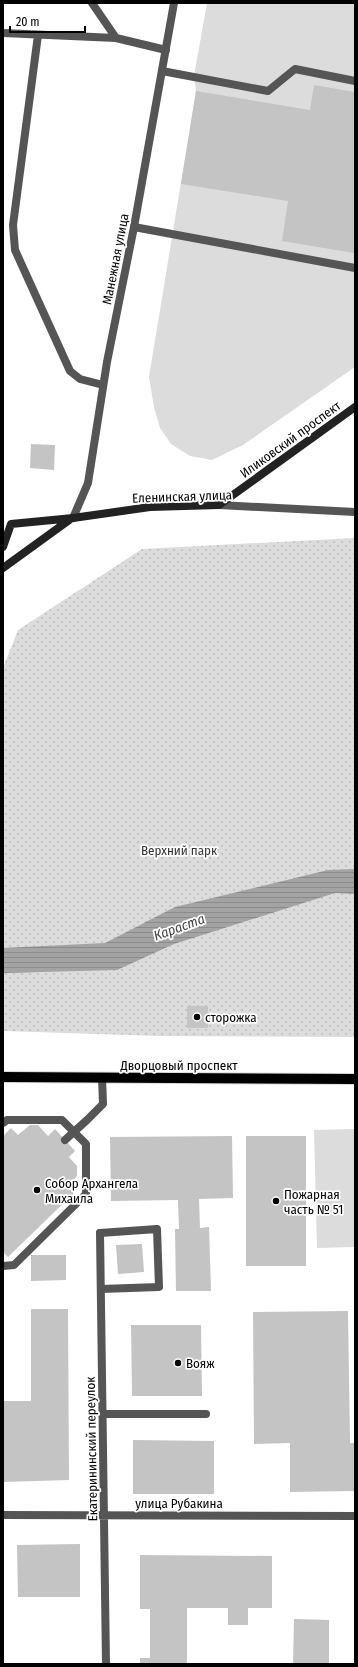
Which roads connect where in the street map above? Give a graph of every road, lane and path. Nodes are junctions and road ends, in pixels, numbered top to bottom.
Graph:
1 (92, 3) edge
2 (174, 3) edge
3 (3, 33) edge
4 (38, 35) junction
5 (116, 38) junction
6 (166, 50) junction
7 (162, 71) junction
8 (355, 81) edge
9 (134, 227) junction
10 (355, 268) edge
11 (103, 385) junction
12 (355, 407) edge
13 (219, 505) junction
14 (355, 512) edge
15 (73, 518) junction
16 (3, 547) edge
17 (3, 568) edge
18 (3, 1076) edge
19 (102, 1077) junction
20 (355, 1079) edge
21 (3, 1123) edge
22 (74, 1131) junction
23 (65, 1140) dead end
24 (3, 1266) edge
25 (101, 1289) junction
26 (102, 1414) junction
27 (206, 1414) dead end
28 (104, 1514) junction
29 (3, 1515) edge
30 (355, 1516) edge
31 (106, 1664) edge

1 - 5 street
2 - 6 street, Манежная улица
3 - 4 street
4 - 5 street
4 - 11 street
5 - 6 street
6 - 7 street, Манежная улица
7 - 8 street
7 - 9 street, Манежная улица
9 - 10 street
9 - 11 street, Манежная улица
11 - 15 street, Манежная улица
12 - 13 main road, Иликовский проспект
13 - 14 street, Еленинская улица
13 - 15 main road, Еленинская улица
15 - 16 main road, Еленинская улица
15 - 17 main road
18 - 19 main road, Дворцовый проспект
19 - 20 main road, Дворцовый проспект
19 - 22 street
21 - 22 street
22 - 23 street
22 - 24 street
25 - 25 street, Екатерининский переулок
25 - 26 street, Екатерининский переулок
26 - 27 street
26 - 28 street, Екатерининский переулок
28 - 29 street, улица Рубакина
28 - 30 street, улица Рубакина
28 - 31 street, Екатерининский переулок

